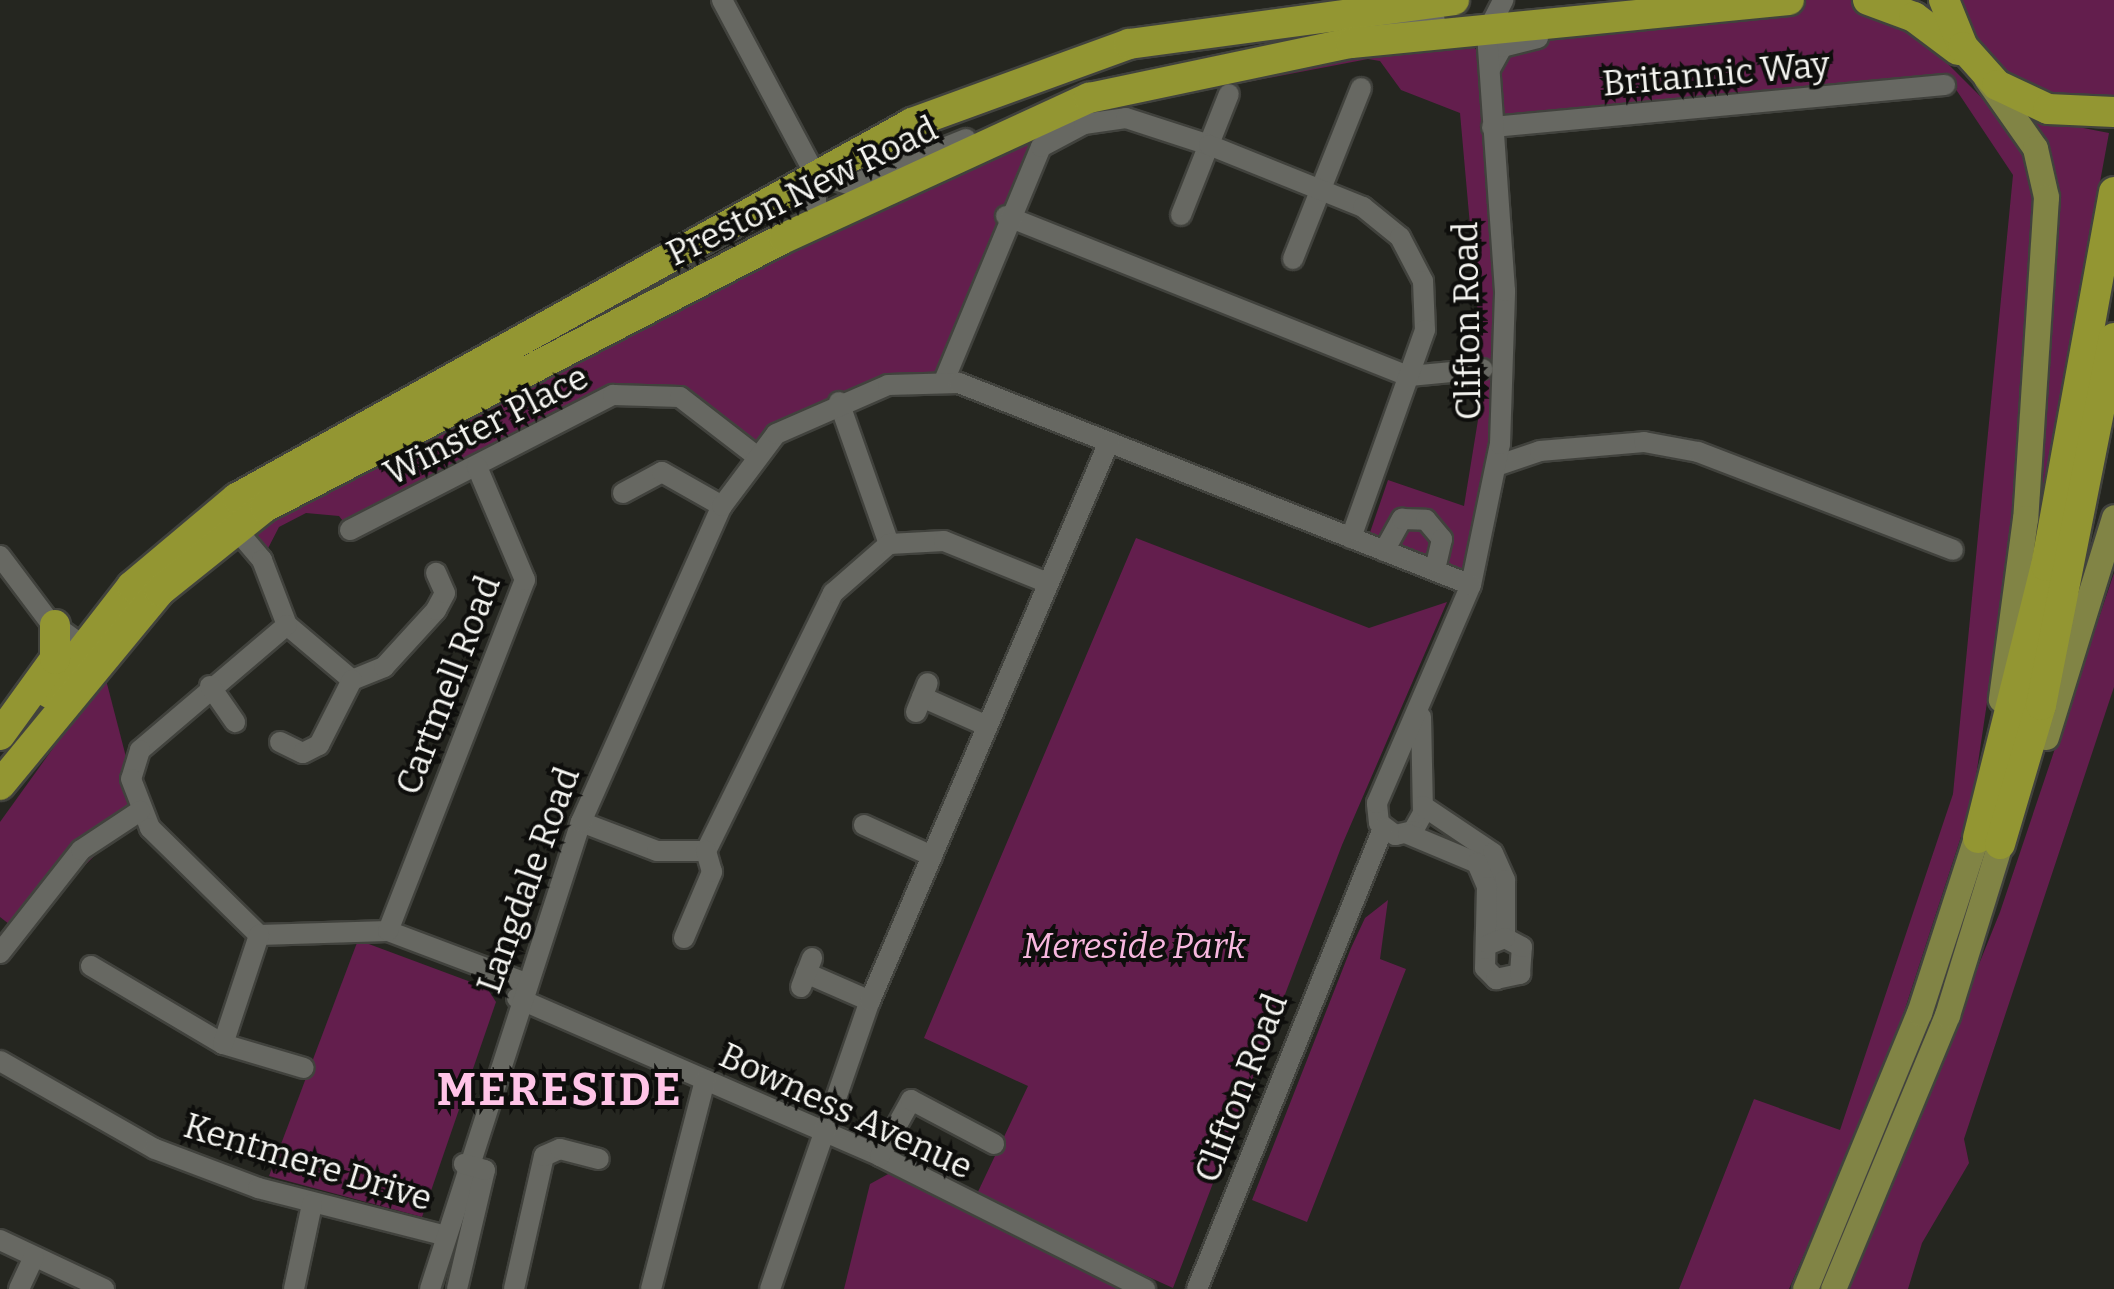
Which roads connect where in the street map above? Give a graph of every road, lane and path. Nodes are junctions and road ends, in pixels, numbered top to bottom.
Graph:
1 (722, 0) edge
2 (1454, 0) edge
3 (1503, 0) edge
4 (1789, 0) edge
5 (1868, 0) edge
6 (1944, 0) edge
7 (1627, 16) junction
8 (1278, 18) junction
9 (1487, 32) junction
10 (1453, 36) junction
11 (1490, 70) junction
12 (1979, 70) junction
13 (1945, 86) dead end
14 (1361, 88) dead end
15 (1229, 94) dead end
16 (2114, 112) edge
17 (1030, 124) junction
18 (1492, 124) junction
19 (1209, 145) junction
20 (815, 174) junction
21 (1321, 189) junction
22 (2114, 192) edge
23 (1181, 215) dead end
24 (1006, 216) junction
25 (818, 222) junction
26 (1293, 258) dead end
27 (2114, 338) edge
28 (1483, 369) dead end
29 (1409, 376) junction
30 (944, 381) junction
31 (838, 402) junction
32 (1109, 442) junction
33 (1500, 444) junction
34 (1540, 452) junction
35 (755, 454) junction
36 (1496, 466) junction
37 (477, 467) junction
38 (623, 493) dead end
39 (722, 506) junction
40 (2114, 517) edge
41 (235, 528) junction
42 (350, 530) dead end
43 (1351, 538) junction
44 (889, 544) junction
45 (1384, 550) junction
46 (1953, 550) dead end
47 (1, 558) edge
48 (1434, 570) junction
49 (436, 574) dead end
50 (1048, 583) junction
51 (1471, 585) junction
52 (288, 624) junction
53 (55, 625) junction
54 (90, 651) junction
55 (352, 680) junction
56 (210, 686) junction
57 (922, 697) dead end
58 (1421, 717) junction
59 (234, 722) dead end
60 (987, 726) junction
61 (0, 735) edge
62 (280, 742) dead end
63 (0, 754) edge
64 (0, 785) edge
65 (1386, 792) junction
66 (1421, 802) junction
67 (140, 811) junction
68 (581, 822) junction
69 (864, 825) dead end
70 (1397, 833) junction
71 (1989, 841) junction
72 (706, 850) junction
73 (932, 856) junction
74 (1981, 913) junction
75 (388, 931) junction
76 (259, 935) junction
77 (684, 938) dead end
78 (0, 953) edge
79 (91, 966) dead end
80 (806, 972) dead end
81 (520, 990) junction
82 (870, 1002) junction
83 (223, 1044) junction
84 (0, 1061) edge
85 (304, 1068) dead end
86 (705, 1080) junction
87 (821, 1133) junction
88 (994, 1144) dead end
89 (880, 1156) junction
90 (599, 1159) dead end
91 (464, 1164) junction
92 (312, 1204) junction
93 (442, 1236) junction
94 (0, 1240) edge
95 (34, 1257) junction
96 (437, 1288) edge
97 (19, 1289) edge
98 (104, 1289) edge
99 (294, 1289) edge
100 (457, 1289) edge
101 (514, 1289) edge
102 (651, 1289) edge
103 (770, 1289) edge
104 (1145, 1289) edge
105 (1197, 1289) edge
106 (1805, 1289) edge
107 (1833, 1289) edge

1 - 20 street
2 - 8 highway, Preston New Road
3 - 9 street
4 - 7 highway, Preston New Road
5 - 12 highway
6 - 12 highway
7 - 9 highway, Preston New Road
7 - 11 street
8 - 9 street
8 - 20 highway, Preston New Road
9 - 10 highway, Preston New Road
9 - 11 street, Clifton Road
10 - 17 highway, Preston New Road
10 - 18 street
11 - 18 street, Clifton Road
12 - 16 highway
12 - 71 main road
13 - 18 street, Britannic Way
14 - 21 street
15 - 19 street
17 - 20 street
17 - 25 highway, Preston New Road
18 - 33 street, Clifton Road
19 - 21 street
19 - 23 street
19 - 24 street
20 - 25 street
20 - 54 highway, Preston New Road
21 - 26 street
21 - 29 street
22 - 71 highway
24 - 29 street
24 - 30 street
25 - 41 highway, Preston New Road
27 - 71 highway
28 - 29 street
29 - 43 street
30 - 31 street, Langdale Road
30 - 32 street
31 - 35 street, Langdale Road
31 - 44 street
32 - 43 street
32 - 50 street
33 - 34 street
33 - 36 street, Clifton Road
34 - 36 street
34 - 46 street
35 - 37 street, Winster Place
35 - 39 street, Langdale Road
36 - 51 street, Clifton Road
37 - 42 street, Winster Place
37 - 75 street, Cartmell Road
38 - 39 street
39 - 68 street, Langdale Road
40 - 74 main road
41 - 52 street
41 - 54 highway, Preston New Road
43 - 45 street
44 - 50 street
44 - 72 street
45 - 48 street
45 - 48 street
47 - 53 street
48 - 51 street
49 - 55 street
50 - 60 street
51 - 58 street, Clifton Road
52 - 55 street
52 - 56 street
53 - 54 street
53 - 61 highway
54 - 63 highway, Preston New Road
54 - 64 highway, Preston New Road
55 - 62 street
56 - 59 street
56 - 67 street
57 - 60 street
58 - 65 street, Clifton Road
58 - 66 street, Clifton Road
60 - 73 street
65 - 66 street
65 - 70 street, Clifton Road
66 - 70 street, Clifton Road
66 - 70 street
67 - 76 street
67 - 78 street
68 - 72 street
68 - 81 street, Langdale Road
69 - 73 street
70 - 105 street, Clifton Road
71 - 74 main road
71 - 106 main road
72 - 77 street
73 - 82 street
74 - 107 main road
75 - 76 street
75 - 81 street, Bowness Avenue
76 - 83 street
79 - 83 street
80 - 82 street
81 - 86 street, Bowness Avenue
81 - 91 street, Langdale Road
82 - 87 street
83 - 85 street
84 - 92 street, Kentmere Drive
86 - 87 street, Bowness Avenue
86 - 102 street
87 - 89 street, Bowness Avenue
87 - 103 street
88 - 89 street
89 - 104 street, Bowness Avenue
90 - 101 street
91 - 93 street, Langdale Road
91 - 100 street
92 - 93 street, Kentmere Drive
92 - 99 street
93 - 96 street, Langdale Road
94 - 95 street
95 - 97 street
95 - 98 street

